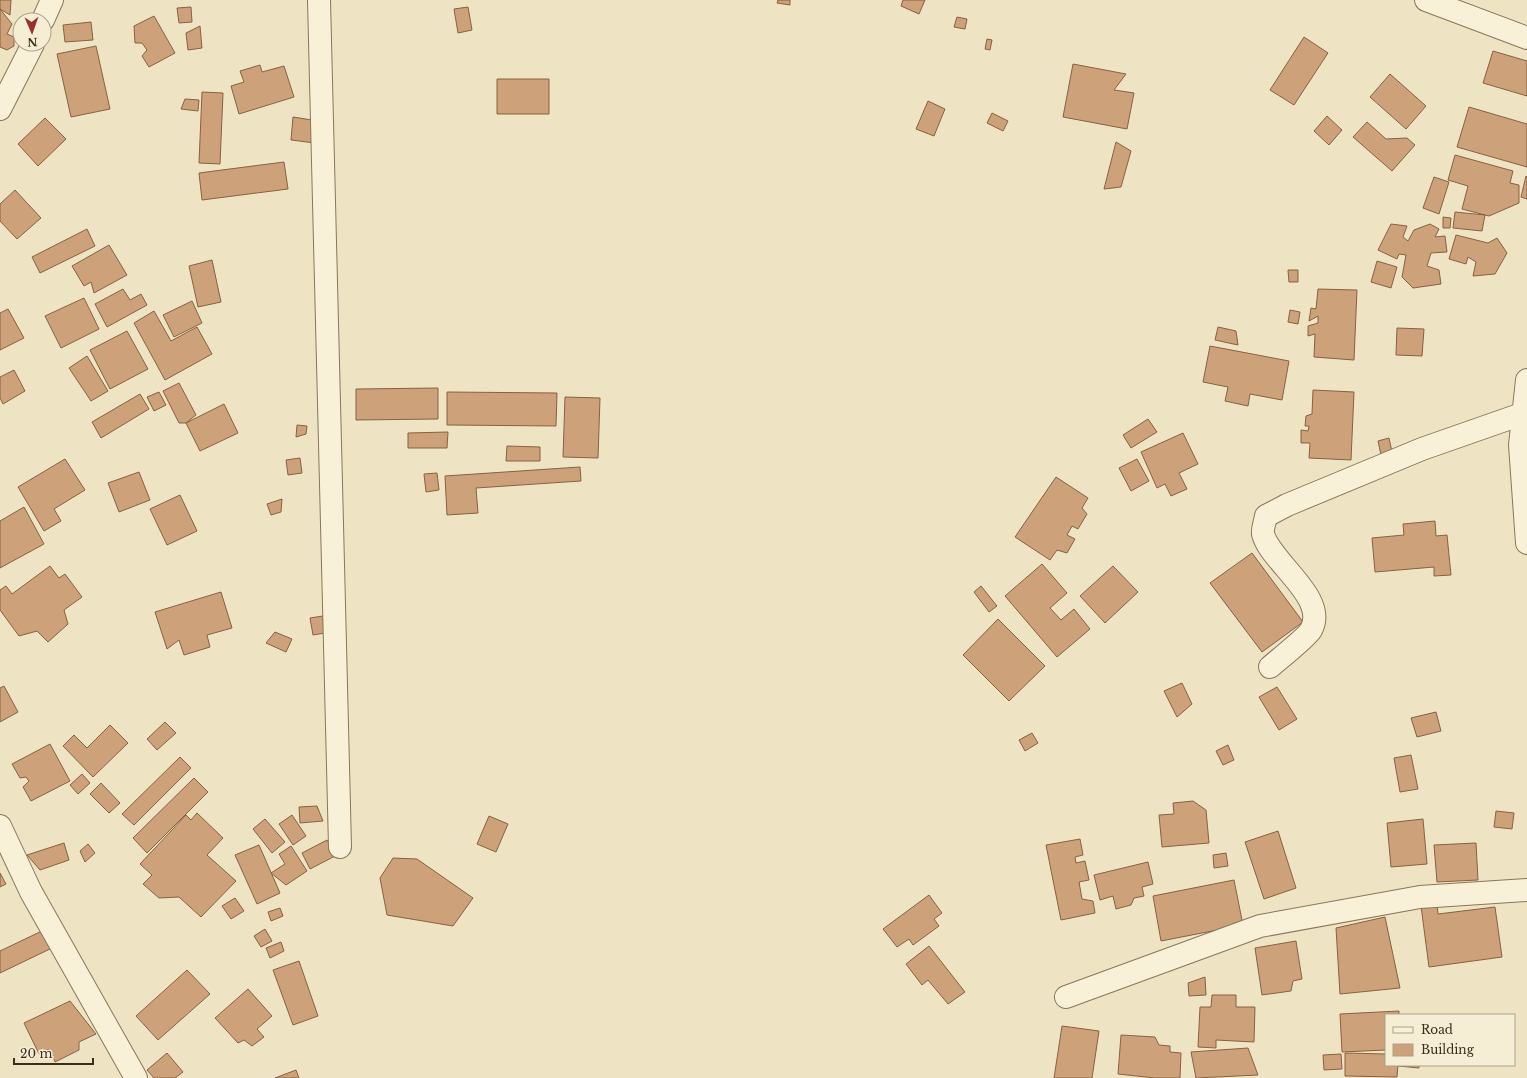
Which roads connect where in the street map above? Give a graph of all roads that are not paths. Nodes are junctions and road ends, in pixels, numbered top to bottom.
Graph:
1 (52, 0) edge
2 (318, 0) edge
3 (1426, 0) edge
4 (47, 12) edge
5 (1527, 38) edge
6 (29, 52) edge
7 (0, 109) edge
8 (1527, 380) edge
9 (1522, 414) junction
10 (1527, 542) edge
11 (1270, 667) dead end
12 (0, 826) edge
13 (340, 847) dead end
14 (1527, 890) edge
15 (1066, 997) dead end
16 (136, 1078) edge

1 - 4 street
2 - 13 street
3 - 5 street
6 - 7 street
8 - 9 street
9 - 10 street
9 - 11 street
12 - 16 street
14 - 15 street

